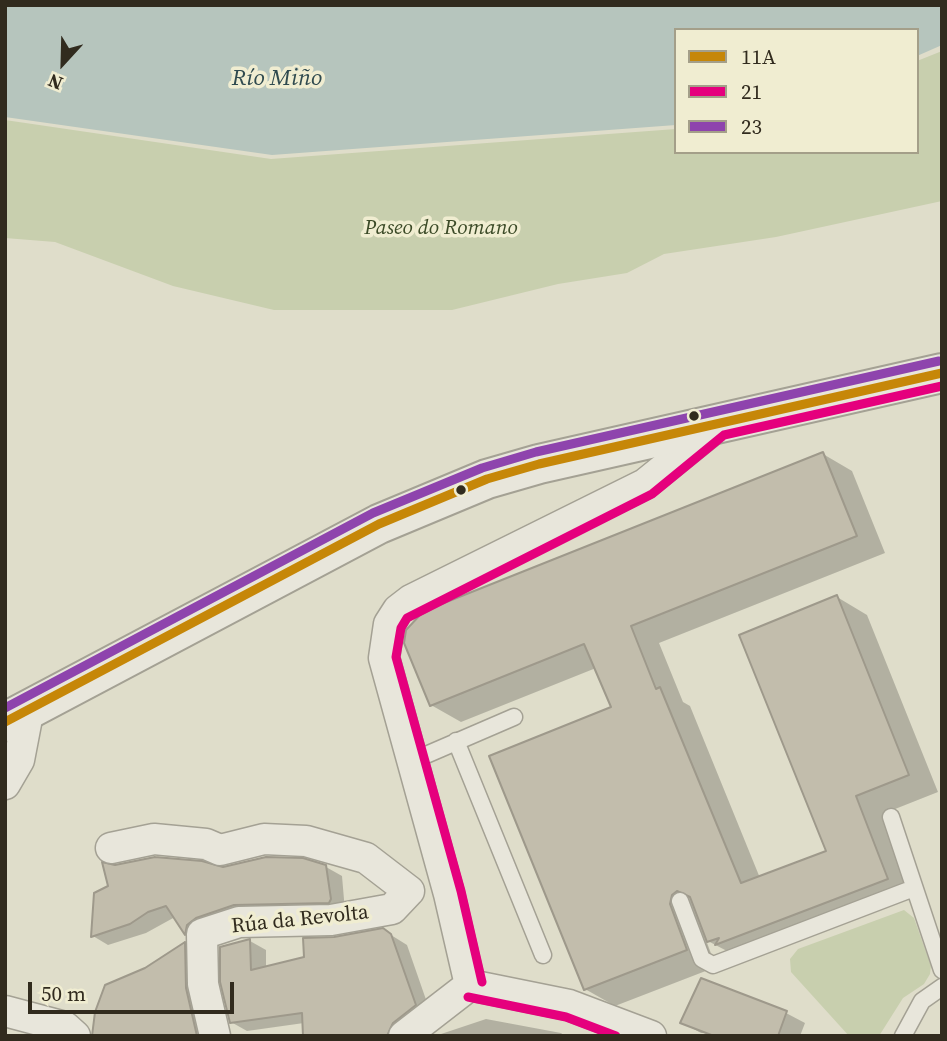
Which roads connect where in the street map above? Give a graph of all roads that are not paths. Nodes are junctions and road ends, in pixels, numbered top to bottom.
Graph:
1 (942, 373) edge
2 (718, 424) junction
3 (17, 715) edge
4 (514, 717) dead end
5 (456, 741) junction
6 (412, 761) junction
7 (5, 783) edge
8 (891, 817) dead end
9 (111, 848) dead end
10 (914, 888) junction
11 (409, 891) junction
12 (449, 894) junction
13 (680, 901) dead end
14 (543, 955) dead end
15 (942, 970) edge
16 (470, 985) junction
17 (942, 987) edge
18 (5, 1011) edge
19 (75, 1036) edge
20 (215, 1036) edge
21 (404, 1036) edge
22 (651, 1036) edge
23 (902, 1036) edge

1 - 2 street
2 - 3 street
2 - 6 street
3 - 7 street
4 - 5 lane
5 - 6 lane
5 - 14 lane
6 - 12 street
8 - 10 lane
9 - 11 street
10 - 13 lane
10 - 15 lane
11 - 12 street
11 - 20 street, Rúa da Revolta
12 - 16 street
16 - 21 street
16 - 22 street
17 - 23 lane
18 - 19 street

